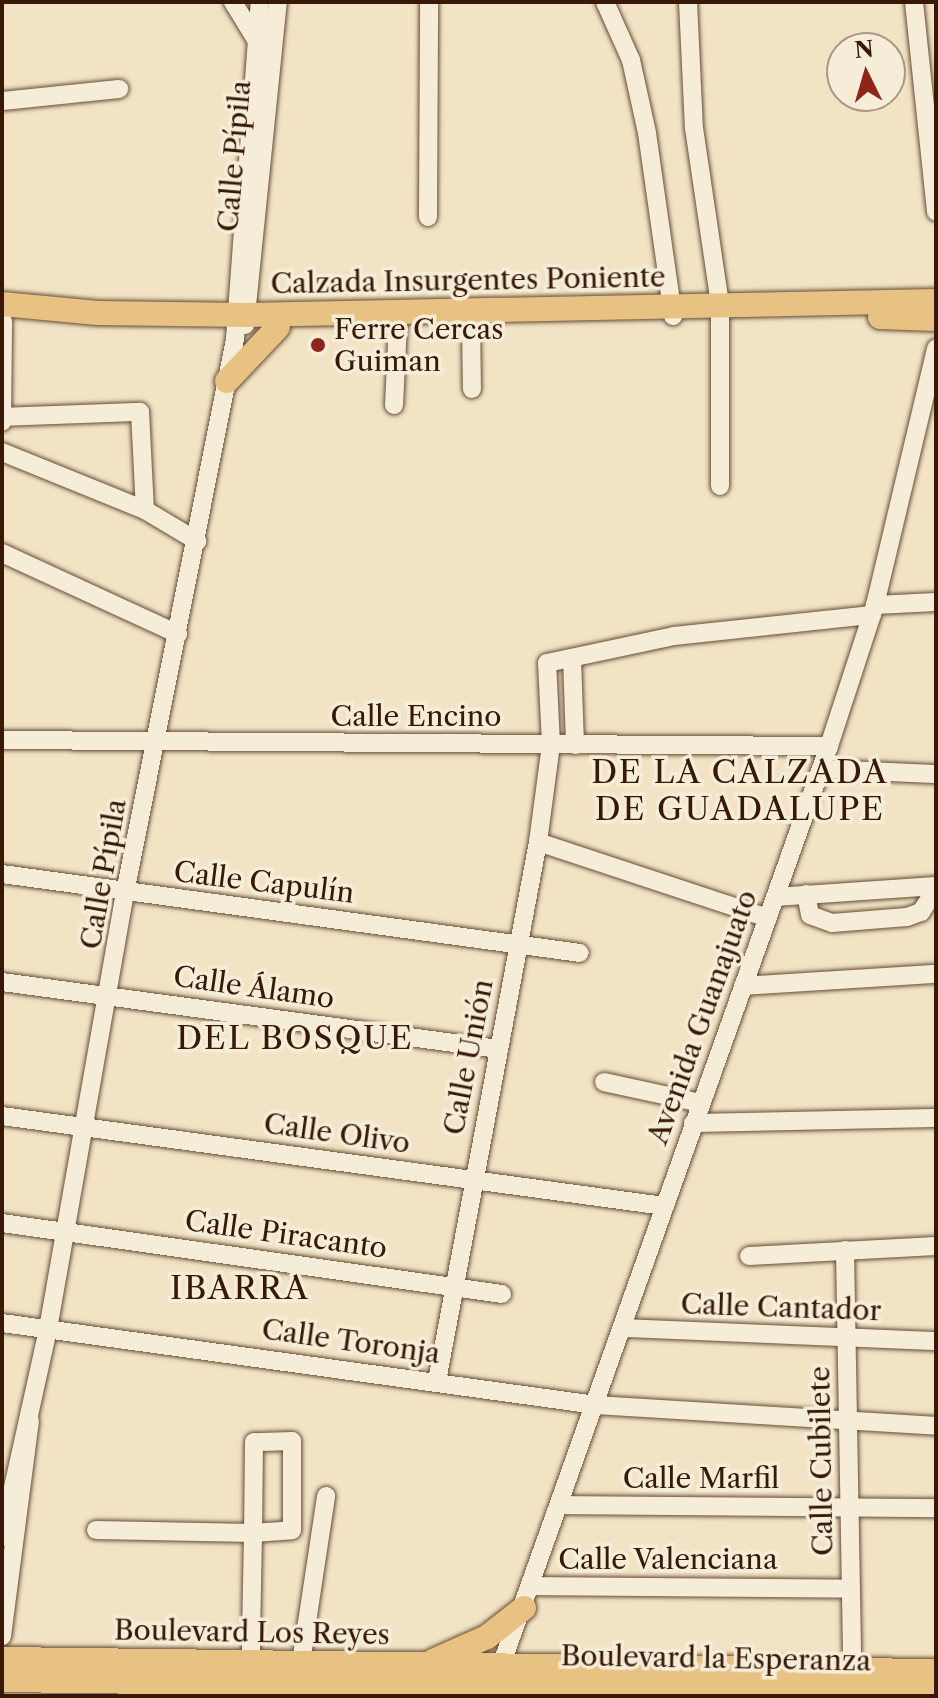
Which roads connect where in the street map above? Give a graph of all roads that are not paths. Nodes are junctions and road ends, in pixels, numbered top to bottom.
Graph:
1 (233, 2) edge
2 (260, 2) edge
3 (280, 2) edge
4 (429, 2) edge
5 (605, 2) edge
6 (688, 2) edge
7 (914, 2) edge
8 (256, 39) junction
9 (270, 60) junction
10 (119, 89) dead end
11 (2, 101) edge
12 (936, 212) edge
13 (428, 217) dead end
14 (936, 301) edge
15 (720, 309) junction
16 (672, 311) junction
17 (2, 316) edge
18 (320, 319) junction
19 (936, 319) edge
20 (471, 321) junction
21 (398, 324) junction
22 (238, 325) junction
23 (278, 327) junction
24 (936, 348) edge
25 (227, 381) junction
26 (472, 389) dead end
27 (394, 405) dead end
28 (2, 420) edge
29 (2, 452) edge
30 (720, 486) dead end
31 (145, 510) junction
32 (197, 541) junction
33 (2, 553) edge
34 (936, 602) edge
35 (873, 610) junction
36 (178, 634) junction
37 (572, 658) junction
38 (2, 740) edge
39 (157, 743) junction
40 (551, 744) junction
41 (575, 745) junction
42 (829, 746) junction
43 (821, 769) junction
44 (936, 774) edge
45 (538, 842) junction
46 (2, 874) edge
47 (936, 887) edge
48 (125, 893) junction
49 (806, 894) junction
50 (775, 897) junction
51 (768, 918) junction
52 (520, 943) junction
53 (580, 953) dead end
54 (936, 974) edge
55 (2, 982) edge
56 (743, 986) junction
57 (111, 995) junction
58 (498, 1049) junction
59 (604, 1082) dead end
60 (700, 1103) junction
61 (2, 1116) edge
62 (936, 1118) edge
63 (693, 1123) junction
64 (85, 1126) junction
65 (473, 1181) junction
66 (664, 1206) junction
67 (2, 1223) edge
68 (63, 1231) junction
69 (936, 1246) edge
70 (845, 1250) junction
71 (749, 1256) dead end
72 (453, 1285) junction
73 (502, 1294) dead end
74 (2, 1323) edge
75 (625, 1328) junction
76 (48, 1329) junction
77 (847, 1337) junction
78 (936, 1341) edge
79 (437, 1381) junction
80 (596, 1405) junction
81 (845, 1422) junction
82 (936, 1426) edge
83 (17, 1441) edge
84 (326, 1496) dead end
85 (561, 1505) junction
86 (851, 1507) junction
87 (936, 1508) edge
88 (96, 1530) dead end
89 (253, 1533) junction
90 (2, 1537) edge
91 (851, 1589) junction
92 (528, 1597) junction
93 (2, 1636) edge
94 (2, 1659) edge
95 (251, 1662) junction
96 (423, 1665) junction
97 (211, 1670) junction
98 (852, 1671) junction
99 (936, 1671) edge
100 (2, 1680) edge
101 (300, 1680) edge
102 (495, 1682) edge
103 (936, 1692) edge

1 - 8 street
2 - 8 street, Calle Pípila
3 - 9 street, Calle Pípila
4 - 13 street
5 - 16 street
6 - 15 street
7 - 12 street
8 - 9 street
8 - 22 street, Calle Pípila
9 - 22 street, Calle Pípila
10 - 11 street
14 - 15 main road, Calzada Insurgentes Poniente
15 - 16 main road, Calzada Insurgentes Poniente
15 - 19 main road, Calzada Insurgentes Poniente
15 - 30 street
16 - 18 main road, Calzada Insurgentes Poniente
16 - 20 main road, Calzada Insurgentes Poniente
17 - 22 main road, Calzada Insurgentes Poniente
17 - 28 street
18 - 21 main road, Calzada Insurgentes Poniente
18 - 22 main road, Calzada Insurgentes Poniente
18 - 23 main road, Calzada Insurgentes Poniente
20 - 21 main road, Calzada Insurgentes Poniente
20 - 26 street
21 - 27 street
22 - 23 main road, Calzada Insurgentes Poniente
22 - 25 street, Calle Pípila
23 - 25 main road
24 - 35 street, Avenida Guanajuato
25 - 32 street, Calle Pípila
28 - 31 street
29 - 31 street
31 - 32 street
32 - 36 street, Calle Pípila
33 - 36 street
34 - 35 street
35 - 37 street
35 - 42 street, Avenida Guanajuato
36 - 39 street, Calle Pípila
37 - 40 street, Calle Unión
37 - 41 street
38 - 39 street, Calle Encino
39 - 40 street, Calle Encino
39 - 48 street, Calle Pípila
40 - 41 street, Calle Encino
40 - 45 street, Calle Unión
41 - 42 street, Calle Encino
42 - 43 street, Avenida Guanajuato
43 - 44 street
43 - 50 street, Avenida Guanajuato
45 - 51 street
45 - 52 street, Calle Unión
46 - 48 street, Calle Capulín
47 - 49 street
47 - 49 street
48 - 52 street, Calle Capulín
48 - 57 street, Calle Pípila
49 - 50 street
50 - 51 street, Avenida Guanajuato
51 - 56 street, Avenida Guanajuato
52 - 53 street, Calle Capulín
52 - 58 street, Calle Unión
54 - 56 street
55 - 57 street, Calle Álamo
56 - 60 street, Avenida Guanajuato
57 - 58 street, Calle Álamo
57 - 64 street, Calle Pípila
58 - 65 street, Calle Unión
59 - 60 street
60 - 63 street, Avenida Guanajuato
61 - 64 street, Calle Olivo
62 - 63 street
63 - 66 street, Avenida Guanajuato
64 - 65 street, Calle Olivo
64 - 68 street, Calle Pípila
65 - 66 street, Calle Olivo
65 - 72 street, Calle Unión
66 - 75 street, Avenida Guanajuato
67 - 68 street, Calle Piracanto
68 - 72 street, Calle Piracanto
68 - 76 street, Calle Pípila
69 - 70 street
70 - 71 street
70 - 77 street, Calle Cubilete
72 - 73 street, Calle Piracanto
72 - 79 street, Calle Unión
74 - 76 street, Calle Toronja
75 - 77 street, Calle Cantador
75 - 80 street, Avenida Guanajuato
76 - 79 street, Calle Toronja
76 - 83 street, Calle Pípila
77 - 78 street, Calle Cantador
77 - 81 street, Calle Cubilete
79 - 80 street, Calle Toronja
80 - 81 street, Calle Toronja
80 - 85 street, Avenida Guanajuato
81 - 82 street, Calle Toronja
81 - 86 street, Calle Cubilete
83 - 90 street
83 - 93 street
84 - 101 street
85 - 86 street, Calle Marfil
85 - 92 street, Avenida Guanajuato
86 - 87 street, Calle Marfil
86 - 91 street, Calle Cubilete
88 - 89 street
89 - 89 street
89 - 95 street
91 - 92 street, Calle Valenciana
91 - 98 street, Calle Cubilete
92 - 96 main road
92 - 102 street, Avenida Guanajuato
94 - 97 main road, Boulevard Los Reyes
95 - 97 main road, Boulevard Los Reyes
95 - 101 main road, Boulevard Los Reyes
96 - 101 main road, Boulevard Los Reyes
96 - 102 main road, Boulevard Los Reyes
97 - 100 main road, Boulevard Los Reyes
97 - 101 main road, Boulevard Los Reyes
98 - 99 main road, Boulevard la Esperanza
98 - 102 main road, Boulevard la Esperanza
101 - 102 main road, Boulevard Los Reyes
102 - 103 main road, Boulevard la Esperanza

